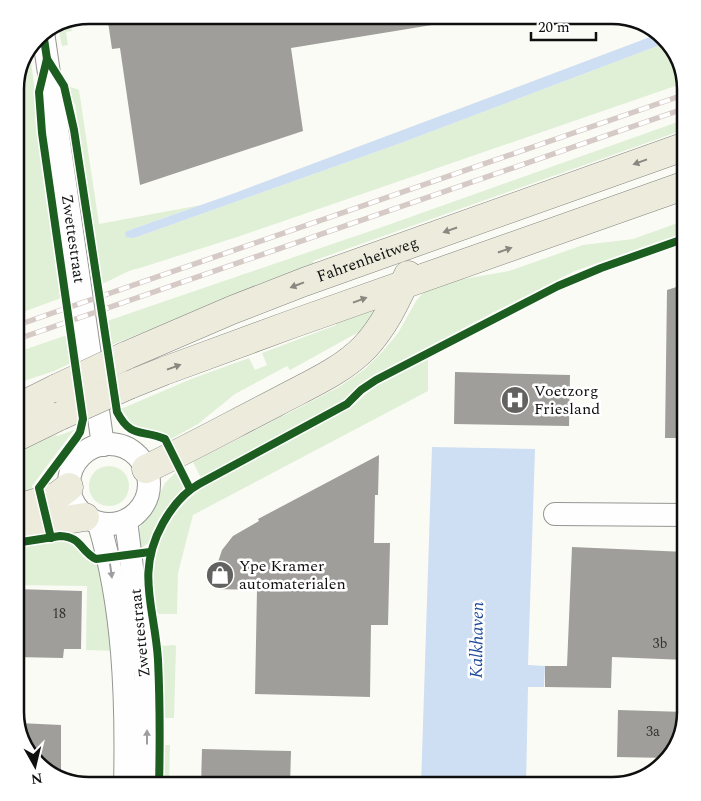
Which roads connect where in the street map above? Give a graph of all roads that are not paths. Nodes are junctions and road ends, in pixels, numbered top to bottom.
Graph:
1 (45, 41) edge
2 (677, 149) edge
3 (677, 188) edge
4 (496, 214) junction
5 (404, 285) junction
6 (24, 404) edge
7 (24, 434) edge
8 (103, 445) junction
9 (146, 469) junction
10 (69, 487) junction
11 (24, 506) edge
12 (554, 514) dead end
13 (677, 515) edge
14 (92, 520) junction
15 (126, 521) junction
16 (24, 527) edge
17 (125, 777) edge
18 (146, 777) edge

1 - 8 street, Zwettestraat
2 -> 4 main road, Fahrenheitweg
5 -> 3 main road
4 - 5 main road
4 -> 6 main road, Fahrenheitweg, bridge
7 -> 5 main road, bridge
5 - 9 main road
8 - 9 street
8 - 10 street
9 - 15 street
10 - 11 main road
10 - 14 street
12 - 13 street
14 - 15 street
14 - 16 main road
14 -> 17 street, Zwettestraat
18 -> 15 street, Zwettestraat

